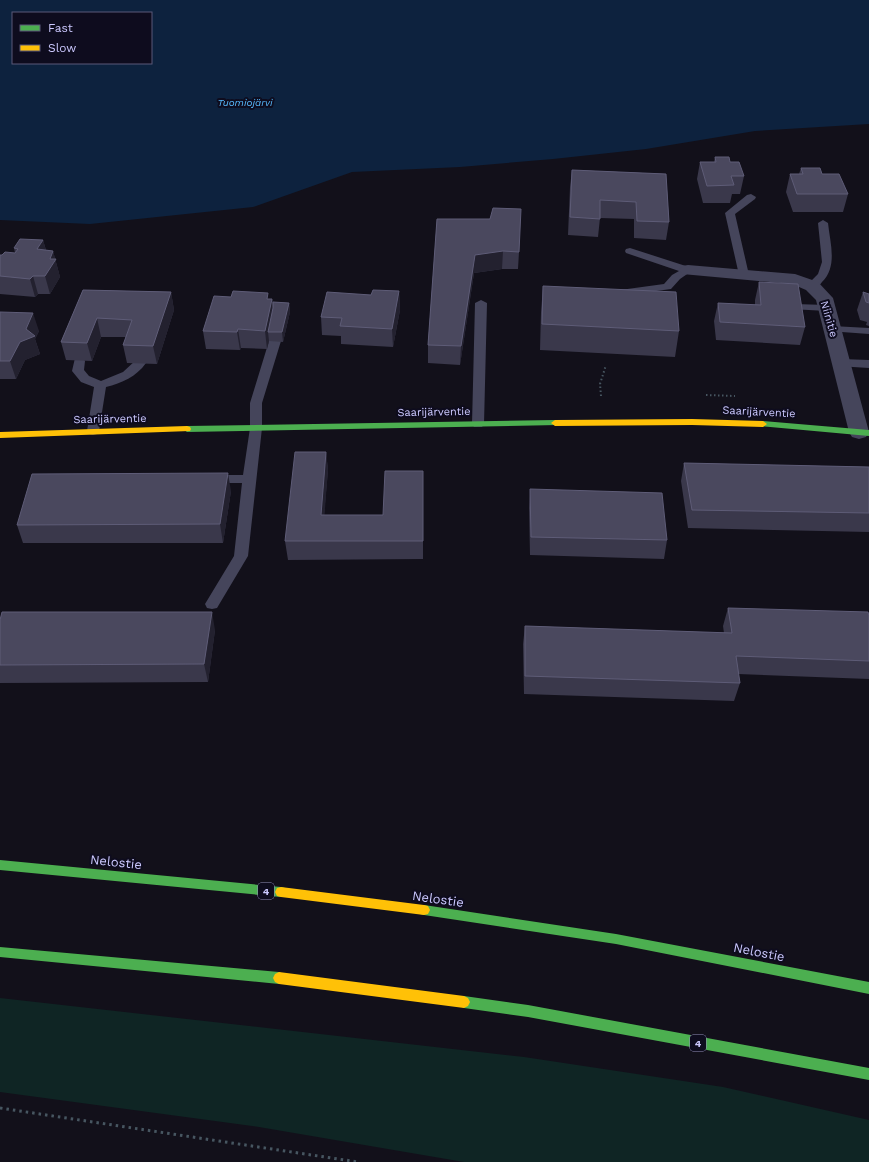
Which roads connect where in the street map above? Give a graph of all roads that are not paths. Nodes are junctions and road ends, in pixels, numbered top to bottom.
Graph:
1 (751, 197) dead end
2 (823, 223) dead end
3 (630, 251) dead end
4 (688, 270) junction
5 (744, 275) junction
6 (812, 286) junction
7 (480, 303) dead end
8 (616, 303) edge
9 (794, 307) edge
10 (827, 308) junction
11 (832, 329) junction
12 (869, 331) edge
13 (275, 341) edge
14 (79, 361) dead end
15 (140, 363) edge
16 (841, 363) junction
17 (869, 364) edge
18 (100, 385) junction
19 (478, 424) junction
20 (256, 428) junction
21 (93, 431) junction
22 (864, 433) edge
23 (0, 435) edge
24 (249, 478) junction
25 (195, 480) edge
26 (212, 604) dead end
27 (0, 865) edge
28 (0, 952) edge
29 (869, 988) edge
30 (869, 1074) edge

1 - 5 lane
2 - 6 lane
3 - 4 lane
4 - 5 street, Niinitie
4 - 8 lane
5 - 6 street, Niinitie
6 - 10 street, Niinitie
7 - 19 lane
9 - 10 lane
10 - 11 street, Niinitie
11 - 12 lane
11 - 16 street, Niinitie
13 - 20 lane
14 - 18 lane
15 - 18 lane
16 - 17 lane
16 - 22 street, Niinitie
18 - 21 lane
19 - 20 main road, Saarijärventie
19 - 22 main road, Saarijärventie
20 - 21 main road, Saarijärventie
20 - 24 lane
21 - 23 main road, Saarijärventie
24 - 25 lane
24 - 26 lane
27 - 29 main road, Nelostie / 4
28 - 30 main road, 4

